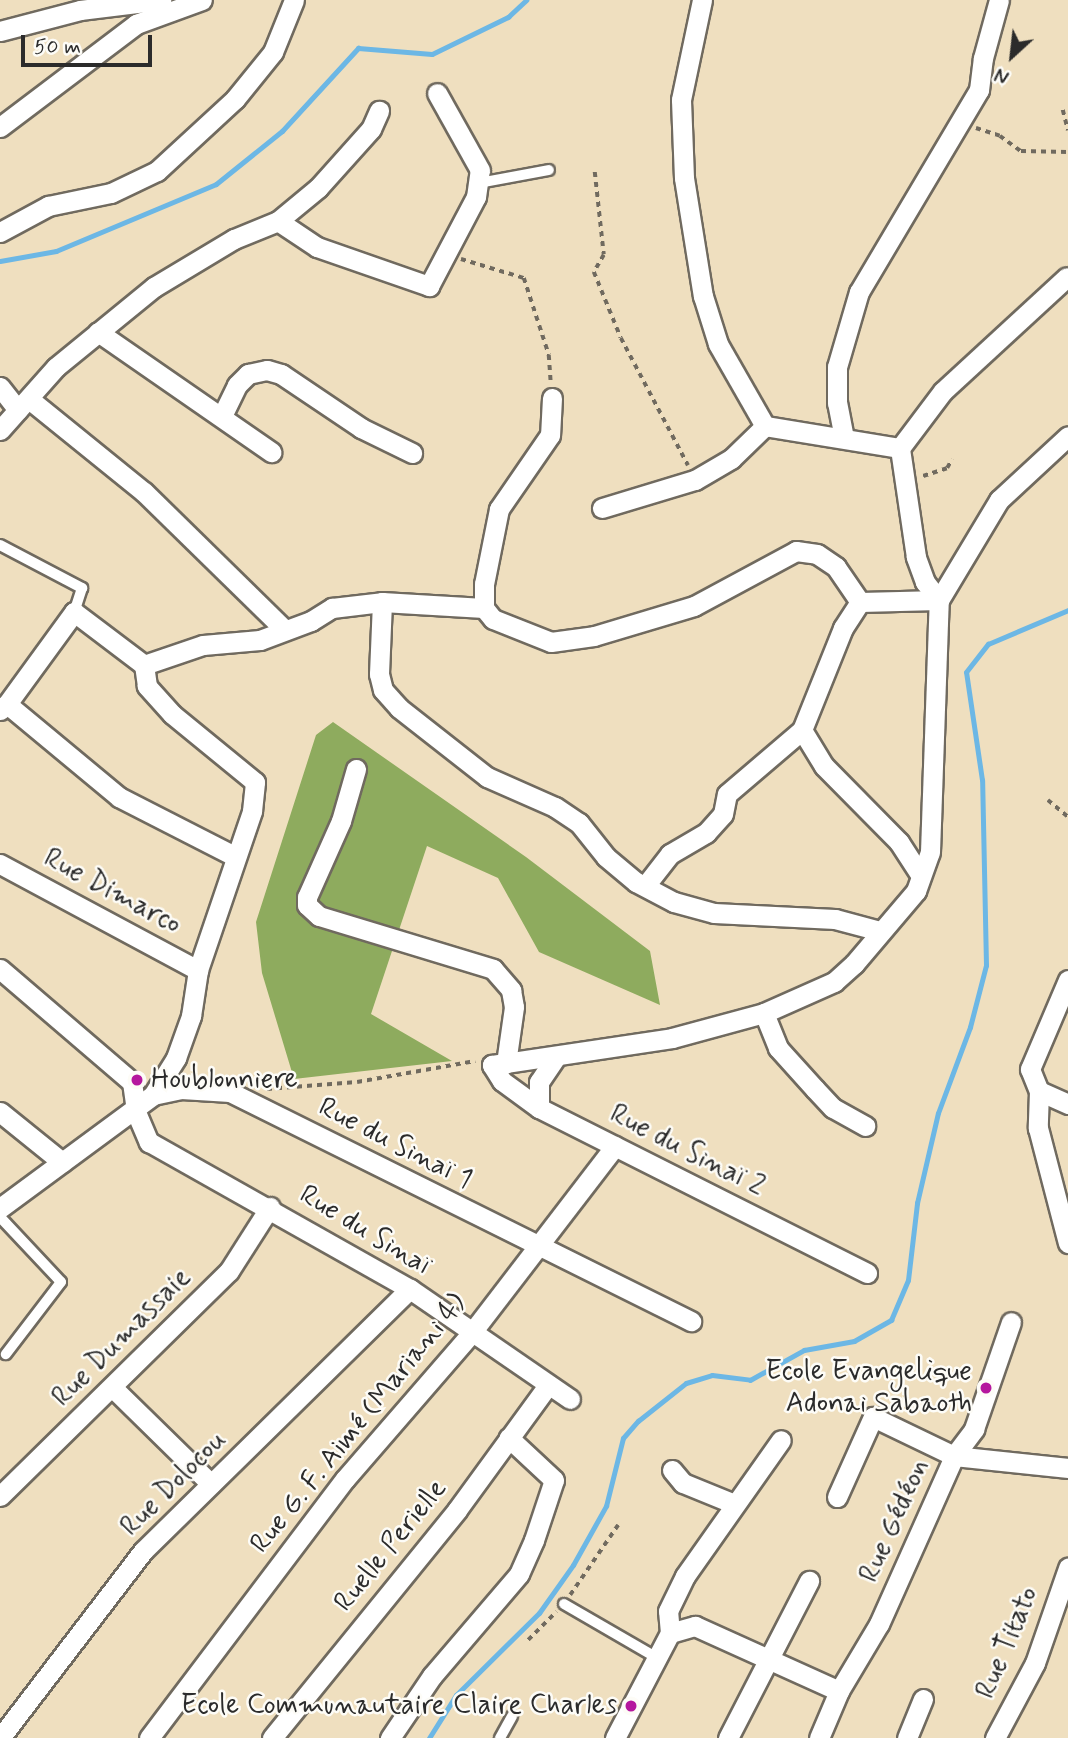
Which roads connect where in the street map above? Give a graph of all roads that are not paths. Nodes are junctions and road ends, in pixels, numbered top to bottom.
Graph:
1 (161, 0) edge
2 (294, 0) edge
3 (702, 0) edge
4 (999, 0) edge
5 (185, 2) edge
6 (0, 31) edge
7 (437, 93) dead end
8 (379, 111) dead end
9 (0, 127) edge
10 (549, 170) dead end
11 (479, 183) junction
12 (278, 221) junction
13 (0, 232) edge
14 (1067, 277) edge
15 (98, 332) junction
16 (0, 387) edge
17 (552, 398) road end
18 (23, 405) junction
19 (222, 416) junction
20 (765, 426) junction
21 (0, 430) edge
22 (1068, 436) edge
23 (844, 438) junction
24 (900, 448) junction
25 (271, 452) dead end
26 (412, 453) dead end
27 (602, 508) dead end
28 (0, 545) edge
29 (939, 600) junction
30 (382, 602) junction
31 (860, 602) junction
32 (484, 608) junction
33 (74, 612) junction
34 (285, 630) junction
35 (144, 665) junction
36 (4, 707) edge
37 (802, 730) junction
38 (356, 769) dead end
39 (236, 857) junction
40 (0, 864) edge
41 (921, 876) junction
42 (645, 886) junction
43 (880, 931) junction
44 (0, 969) edge
45 (198, 970) junction
46 (1068, 980) edge
47 (764, 1013) junction
48 (1061, 1021) edge
49 (555, 1057) junction
50 (499, 1064) junction
51 (1039, 1091) junction
52 (153, 1095) junction
53 (1068, 1104) edge
54 (539, 1108) junction
55 (0, 1112) edge
56 (136, 1112) junction
57 (865, 1126) dead end
58 (615, 1146) junction
59 (62, 1162) junction
60 (270, 1207) junction
61 (0, 1208) edge
62 (0, 1217) edge
63 (1068, 1243) edge
64 (535, 1245) junction
65 (867, 1273) dead end
66 (410, 1289) junction
67 (691, 1321) dead end
68 (1011, 1322) dead end
69 (473, 1331) junction
70 (6, 1354) dead end
71 (548, 1385) junction
72 (113, 1388) junction
73 (570, 1399) dead end
74 (509, 1438) junction
75 (781, 1440) dead end
76 (954, 1455) junction
77 (1068, 1468) edge
78 (672, 1471) dead end
79 (211, 1484) junction
80 (0, 1496) edge
81 (837, 1497) dead end
82 (732, 1503) junction
83 (1068, 1568) edge
84 (809, 1581) dead end
85 (564, 1604) road end
86 (670, 1633) junction
87 (768, 1657) junction
88 (657, 1658) junction
89 (839, 1691) junction
90 (923, 1699) dead end
91 (512, 1716) dead end
92 (0, 1738) edge
93 (149, 1738) edge
94 (272, 1738) edge
95 (390, 1738) edge
96 (500, 1738) edge
97 (615, 1738) edge
98 (728, 1738) edge
99 (819, 1738) edge
100 (906, 1738) edge
101 (995, 1738) edge

1 - 6 street
2 - 13 street
3 - 20 street
4 - 23 street
5 - 9 street
7 - 11 street
8 - 12 street
10 - 11 lane
11 - 12 street
12 - 15 street
14 - 24 street
15 - 18 street
15 - 19 street
16 - 18 street
17 - 32 street
18 - 21 street
18 - 34 street
19 - 25 street
19 - 26 street
20 - 23 street
20 - 27 street
22 - 29 street
23 - 24 street
24 - 29 street
28 - 33 lane
29 - 31 street
29 - 41 street
30 - 32 street
30 - 34 street
30 - 42 street
31 - 32 street
31 - 37 street
33 - 35 street
33 - 36 street
34 - 35 street
35 - 39 street
36 - 39 street
37 - 41 street
37 - 42 street
38 - 50 street
39 - 45 street
40 - 45 street, Rue Dimarco
41 - 43 street
42 - 43 street
43 - 47 street
44 - 56 street, Rue du Sinaï
45 - 52 street
46 - 48 street
47 - 49 street
47 - 57 street
48 - 51 street
49 - 50 street
49 - 54 street
50 - 54 street, Rue du Sinaï 2
51 - 53 street
51 - 63 street
52 - 56 street
52 - 64 street, Rue du Sinaï 1
54 - 58 street, Rue du Sinaï 2
55 - 59 street
56 - 59 street
56 - 60 street, Rue du Sinaï
58 - 64 street, Rue G. F. Aimé (Mariani 4)
58 - 65 street, Rue du Sinaï 2
59 - 61 street
60 - 66 street, Rue du Sinaï
60 - 72 street, Rue Dumassaie
62 - 70 lane
64 - 67 street, Rue du Sinaï 1
64 - 69 street, Rue G. F. Aimé (Mariani 4)
66 - 69 street, Rue du Sinaï
66 - 79 street, Rue Dolocou
68 - 76 street, Rue Gédéon
69 - 71 street, Rue du Sinaï
69 - 93 street, Rue G. F. Aimé (Mariani 4)
71 - 73 street, Rue du Sinaï
71 - 74 street, Ruelle Perielle
72 - 79 street
72 - 80 street, Rue Dumassaie
74 - 94 street, Ruelle Perielle
74 - 95 street
75 - 82 street
76 - 77 street
76 - 81 street
76 - 89 street, Rue Gédéon
78 - 82 street
79 - 92 street, Rue Dolocou
82 - 86 street
83 - 101 street, Rue Titato
84 - 87 street
85 - 88 lane
86 - 87 street
86 - 88 street
87 - 89 street
87 - 98 street
88 - 97 street
89 - 99 street, Rue Gédéon
90 - 100 street
91 - 96 lane

